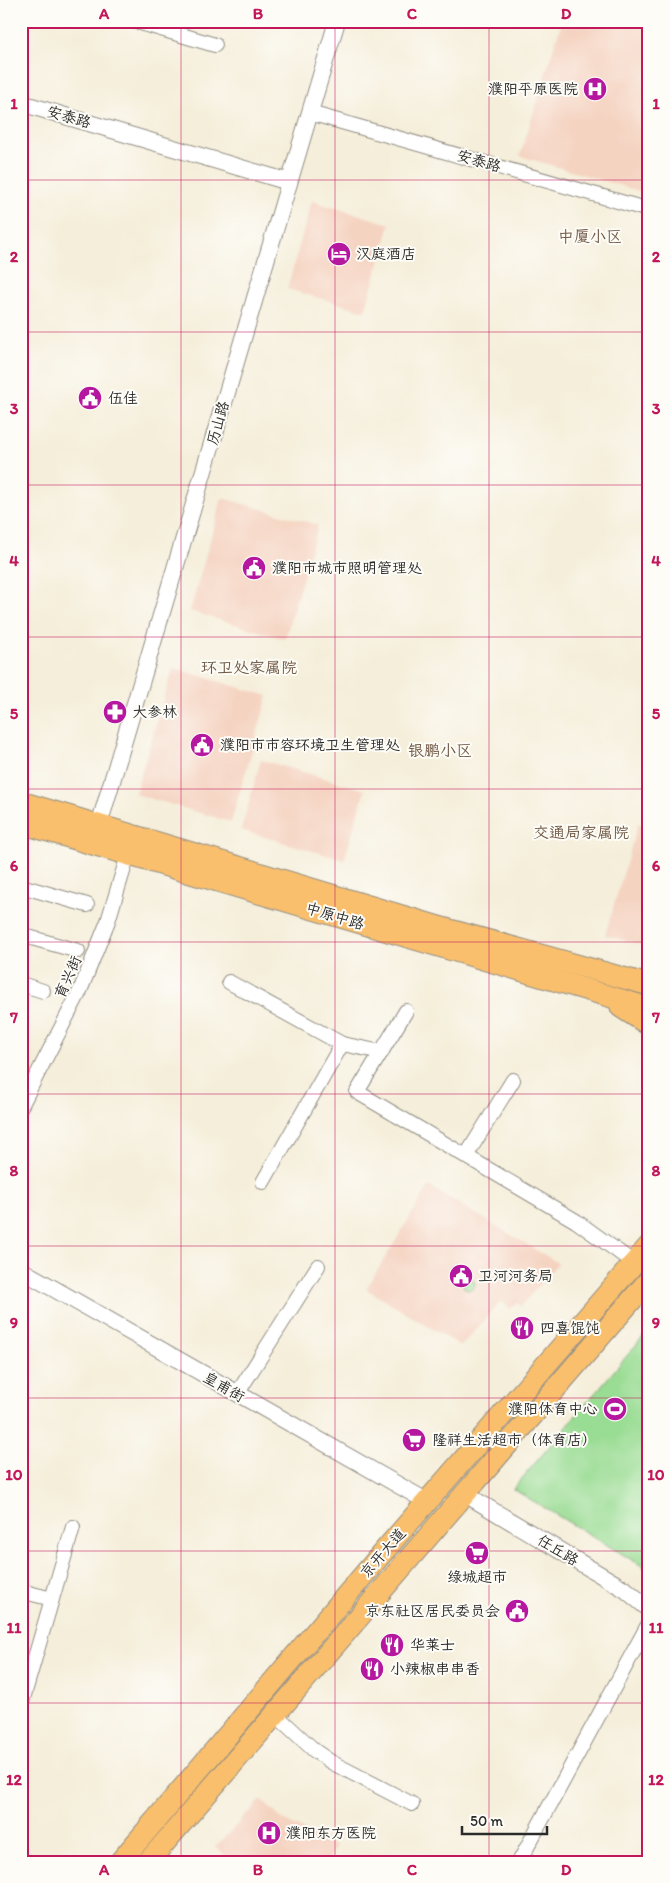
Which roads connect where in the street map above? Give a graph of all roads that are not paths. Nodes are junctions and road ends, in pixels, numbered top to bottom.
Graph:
1 (134, 21) edge
2 (337, 21) edge
3 (215, 45) dead end
4 (21, 104) edge
5 (310, 113) junction
6 (289, 182) junction
7 (649, 210) edge
8 (21, 802) edge
9 (21, 823) edge
10 (99, 825) junction
11 (128, 855) junction
12 (21, 886) edge
13 (87, 905) dead end
14 (21, 935) edge
15 (78, 951) dead end
16 (584, 968) junction
17 (649, 980) edge
18 (229, 982) dead end
19 (21, 984) edge
20 (649, 986) edge
21 (588, 989) junction
22 (43, 991) dead end
23 (649, 1008) edge
24 (406, 1011) dead end
25 (649, 1025) edge
26 (342, 1044) junction
27 (382, 1052) junction
28 (513, 1080) dead end
29 (21, 1106) edge
30 (466, 1156) junction
31 (263, 1182) dead end
32 (649, 1246) edge
33 (634, 1263) junction
34 (318, 1266) dead end
35 (21, 1270) edge
36 (649, 1280) edge
37 (238, 1394) junction
38 (468, 1490) junction
39 (428, 1502) junction
40 (73, 1527) dead end
41 (21, 1590) edge
42 (649, 1594) edge
43 (52, 1599) junction
44 (649, 1608) edge
45 (649, 1624) edge
46 (22, 1702) edge
47 (275, 1714) junction
48 (412, 1804) dead end
49 (120, 1862) edge
50 (148, 1862) edge
51 (519, 1862) edge

1 - 3 street
2 - 5 street, 历山路
4 - 6 street, 安泰路
5 - 6 street, 历山路
5 - 7 street, 安泰路
6 - 10 street, 历山路
8 - 10 main road, 中原中路
9 - 11 main road, 中原中路
10 - 16 main road, 中原中路
11 - 21 main road, 中原中路
11 - 29 street, 育兴街
12 - 13 street
14 - 15 street
16 - 17 main road
16 - 20 main road, 中原中路
18 - 26 street
19 - 22 street
21 - 23 main road, 中原中路
21 - 25 main road
24 - 27 street
26 - 27 street
26 - 31 street
27 - 30 street
28 - 30 street
30 - 33 street
32 - 33 main road, 京开大道
33 - 39 main road, 京开大道
34 - 37 street
35 - 37 street, 皇甫街
36 - 38 main road, 京开大道
37 - 39 street, 皇甫街
38 - 42 street, 任丘路
38 - 44 street, 任丘路
38 - 47 main road, 京开大道
39 - 49 main road, 京开大道
40 - 43 street
41 - 43 street
43 - 46 street
45 - 51 street
47 - 48 street
47 - 50 main road, 京开大道

